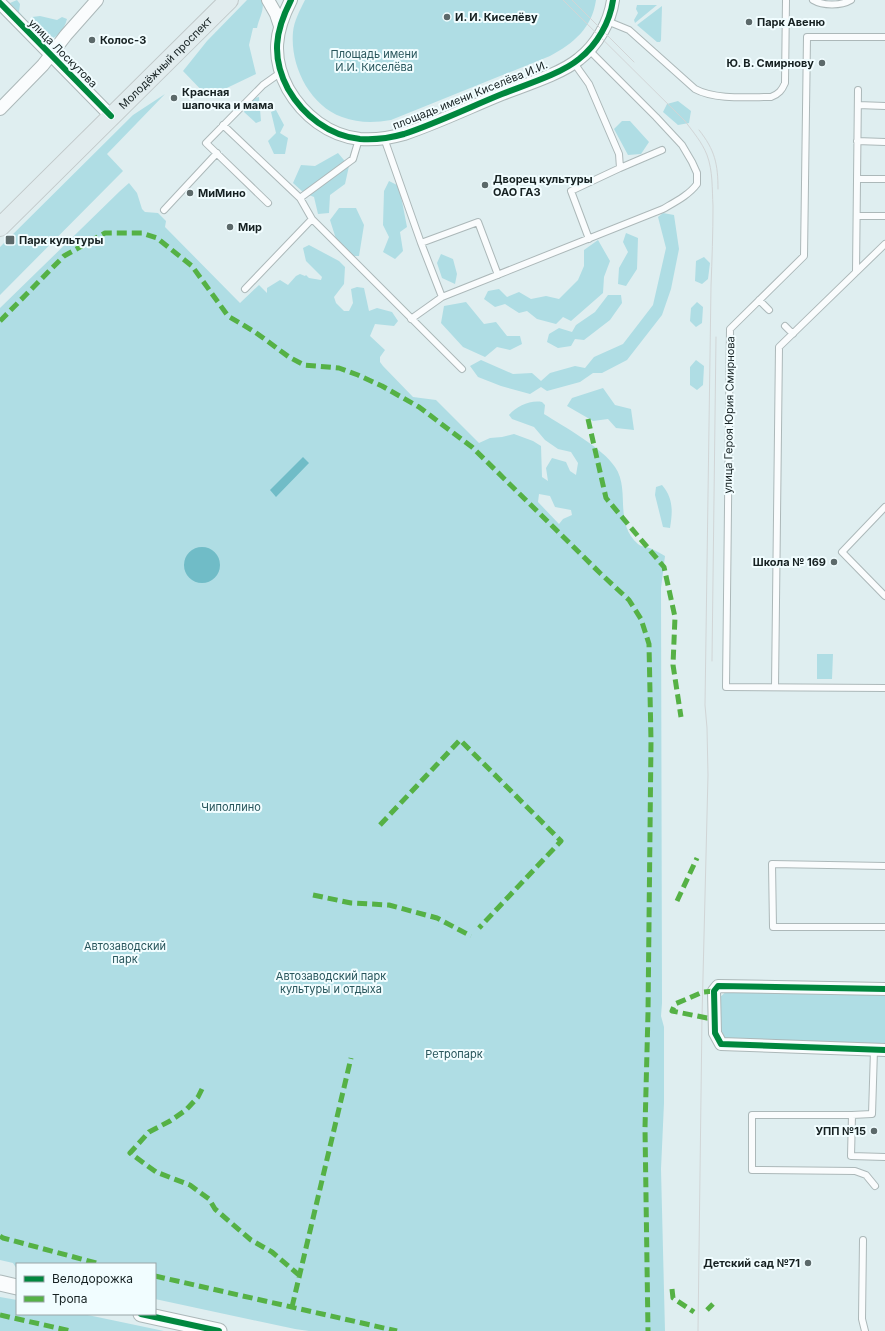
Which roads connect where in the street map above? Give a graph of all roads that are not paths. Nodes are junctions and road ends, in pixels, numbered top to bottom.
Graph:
1 (97, 0) edge
2 (229, 0) edge
3 (268, 0) edge
4 (291, 0) edge
5 (613, 0) edge
6 (786, 0) edge
7 (813, 0) edge
8 (851, 0) edge
9 (0, 3) edge
10 (608, 22) junction
11 (280, 26) junction
12 (885, 37) edge
13 (589, 50) junction
14 (51, 55) junction
15 (574, 63) junction
16 (280, 73) junction
17 (858, 90) dead end
18 (858, 106) junction
19 (885, 106) edge
20 (0, 109) edge
21 (111, 116) junction
22 (223, 125) junction
23 (384, 138) junction
24 (359, 139) junction
25 (858, 141) junction
26 (885, 142) edge
27 (662, 150) dead end
28 (217, 153) junction
29 (620, 168) junction
30 (857, 179) junction
31 (885, 179) edge
32 (300, 198) junction
33 (268, 203) dead end
34 (164, 210) dead end
35 (857, 216) junction
36 (885, 216) edge
37 (312, 219) junction
38 (0, 228) edge
39 (589, 239) junction
40 (421, 243) junction
41 (885, 244) edge
42 (856, 272) junction
43 (498, 275) junction
44 (245, 289) dead end
45 (442, 297) junction
46 (759, 300) junction
47 (769, 310) dead end
48 (411, 319) junction
49 (785, 326) dead end
50 (793, 334) junction
51 (462, 370) dead end
52 (885, 507) edge
53 (885, 596) edge
54 (775, 687) junction
55 (885, 688) edge
56 (885, 866) edge
57 (885, 927) edge
58 (885, 989) edge
59 (880, 1050) edge
60 (852, 1115) junction
61 (885, 1157) edge
62 (875, 1186) dead end
63 (863, 1240) dead end
64 (0, 1283) edge
65 (16, 1287) edge
66 (146, 1315) edge
67 (219, 1331) edge
68 (865, 1331) edge

1 - 14 street
2 - 21 main road, Молодёжный проспект
3 - 11 street
4 - 11 street, площадь имени Киселёва И.И.
5 - 10 street, площадь имени Киселёва И.И.
6 - 10 lane
7 - 8 lane
9 - 14 street, улица Лоскутова
10 - 13 street, площадь имени Киселёва И.И.
11 - 16 street, площадь имени Киселёва И.И.
12 - 46 lane, улица Героя Юрия Смирнова
13 - 15 street, площадь имени Киселёва И.И.
13 - 39 lane
14 - 20 street
14 - 21 street, улица Лоскутова
15 - 23 street, площадь имени Киселёва И.И.
15 - 29 lane
16 - 22 lane
16 - 24 street, площадь имени Киселёва И.И.
17 - 18 lane
18 - 19 lane
18 - 25 lane
21 - 38 main road, Молодёжный проспект
22 - 28 lane
22 - 32 lane
23 - 24 street, площадь имени Киселёва И.И.
23 - 40 lane
24 - 32 lane
25 - 26 lane
25 - 30 lane
27 - 29 lane
28 - 33 lane
28 - 34 lane
29 - 39 lane
30 - 31 lane
30 - 35 lane
32 - 37 lane
35 - 36 lane
35 - 42 lane
37 - 44 lane
37 - 48 lane
39 - 43 lane
40 - 43 lane
40 - 45 lane
41 - 42 lane
42 - 50 lane
43 - 45 lane
45 - 48 lane
46 - 47 lane
46 - 54 lane, улица Героя Юрия Смирнова
48 - 51 lane
49 - 50 lane
50 - 54 lane
52 - 53 lane
54 - 55 lane
56 - 57 lane
58 - 59 street
59 - 60 lane
60 - 61 lane
60 - 62 lane
63 - 68 lane
64 - 65 street
66 - 67 street

